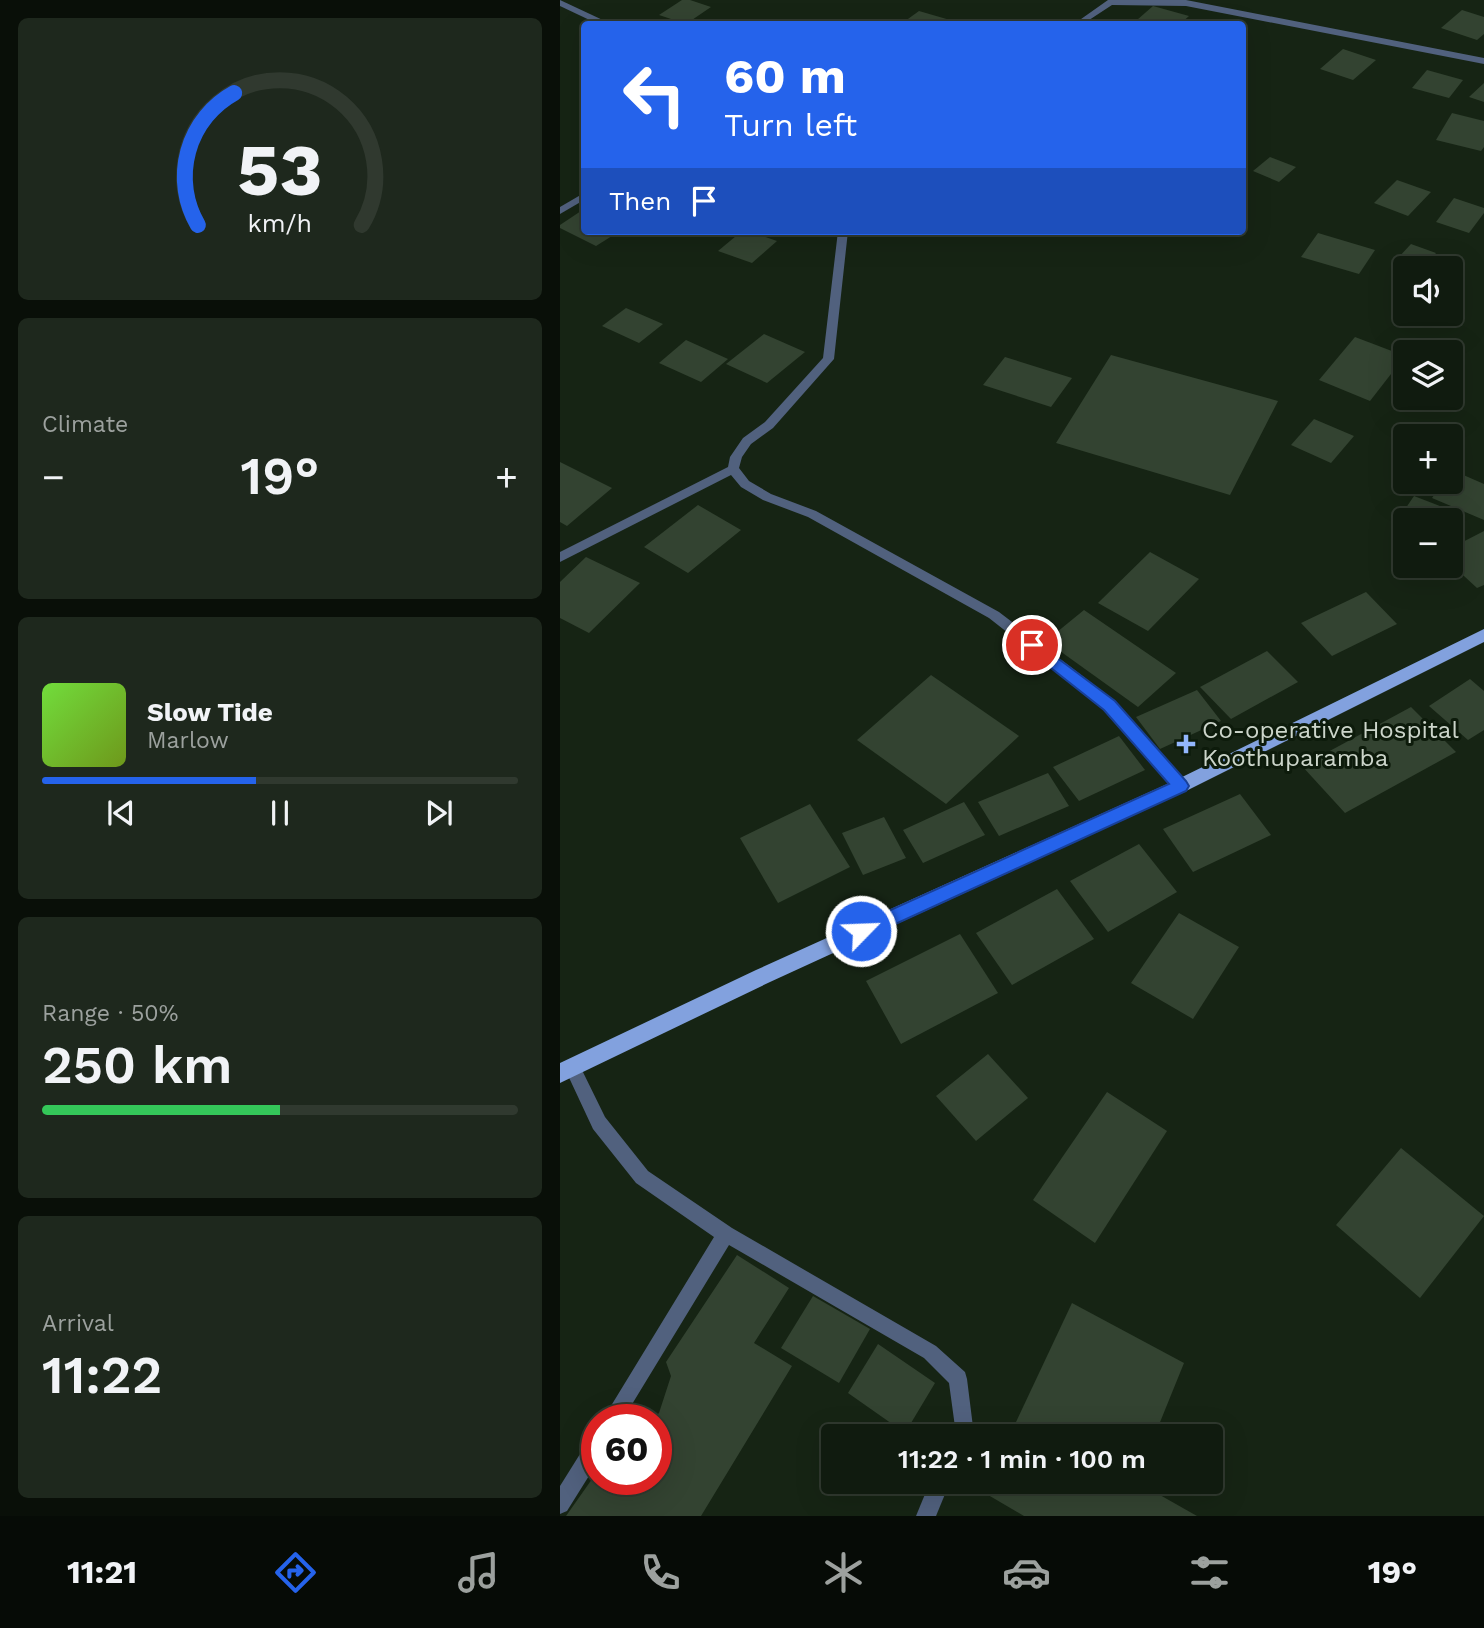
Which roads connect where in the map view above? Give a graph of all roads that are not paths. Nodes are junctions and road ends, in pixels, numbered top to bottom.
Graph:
1 (560, 3) edge
2 (598, 21) edge
3 (1082, 21) edge
4 (1484, 61) edge
5 (581, 198) edge
6 (560, 211) edge
7 (843, 235) edge
8 (733, 469) junction
9 (560, 557) edge
10 (1484, 635) edge
11 (1181, 786) junction
12 (566, 1071) edge
13 (726, 1234) junction
14 (621, 1404) edge
15 (964, 1424) edge
16 (581, 1471) edge
17 (935, 1494) edge
18 (560, 1504) edge
19 (926, 1516) edge

1 - 2 street
3 - 4 street
5 - 6 street
7 - 8 street
8 - 9 street
8 - 11 street
10 - 11 main road
11 - 12 main road
12 - 13 street
13 - 14 street
13 - 15 street
16 - 18 street
17 - 19 street

